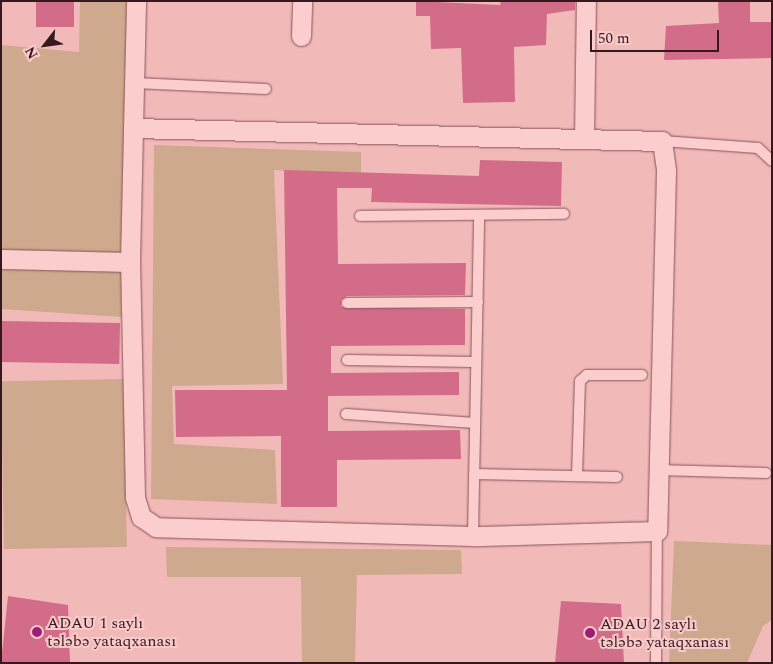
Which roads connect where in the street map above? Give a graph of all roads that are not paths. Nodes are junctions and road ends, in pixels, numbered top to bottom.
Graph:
1 (136, 1) edge
2 (302, 1) edge
3 (586, 1) edge
4 (301, 36) dead end
5 (134, 83) junction
6 (266, 89) dead end
7 (133, 128) junction
8 (584, 138) junction
9 (662, 141) junction
10 (772, 161) edge
11 (479, 214) junction
12 (564, 214) dead end
13 (360, 216) dead end
14 (1, 259) edge
15 (130, 262) junction
16 (478, 302) junction
17 (347, 303) dead end
18 (347, 360) dead end
19 (474, 362) junction
20 (642, 375) dead end
21 (346, 414) dead end
22 (475, 423) junction
23 (658, 470) junction
24 (766, 473) dead end
25 (474, 474) junction
26 (577, 476) junction
27 (617, 477) dead end
28 (657, 531) junction
29 (473, 536) junction
30 (656, 663) edge

1 - 5 street
2 - 4 street
3 - 8 street
5 - 6 lane
5 - 7 street
7 - 8 street
7 - 15 street
8 - 9 street
9 - 10 lane
9 - 23 street
11 - 12 lane
11 - 13 lane
11 - 16 lane
14 - 15 street
15 - 29 street
16 - 17 lane
16 - 19 lane
18 - 19 lane
19 - 22 lane
20 - 26 lane
21 - 22 lane
22 - 25 lane
23 - 24 lane
23 - 28 street
25 - 26 lane
25 - 29 lane
26 - 27 lane
28 - 29 street
28 - 30 lane

